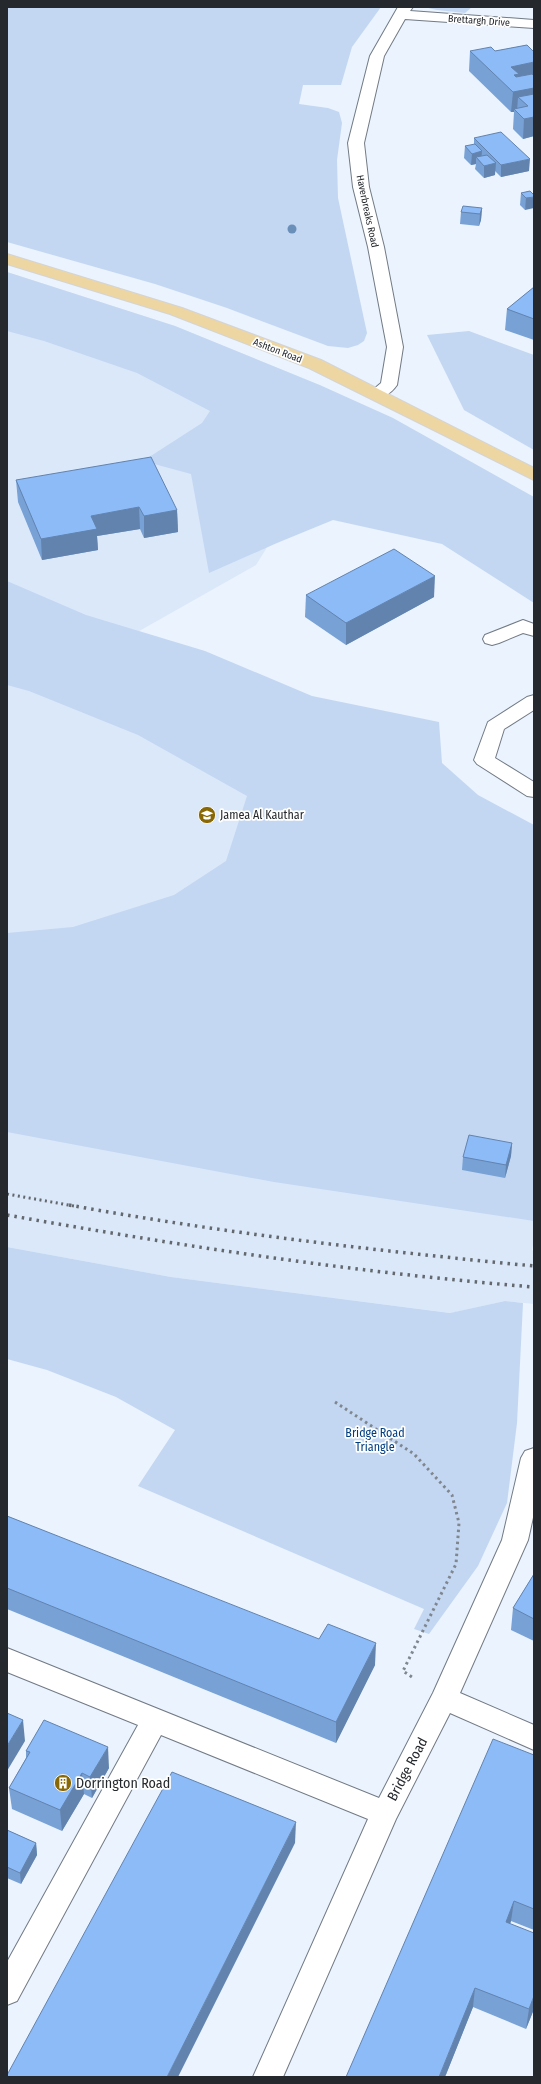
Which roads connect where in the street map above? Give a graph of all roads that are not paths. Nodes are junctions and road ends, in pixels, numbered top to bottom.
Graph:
1 (403, 10) edge
2 (534, 24) edge
3 (7, 259) edge
4 (376, 394) junction
5 (534, 475) edge
6 (534, 630) edge
7 (492, 639) dead end
8 (534, 701) edge
9 (534, 791) edge
10 (534, 1458) edge
11 (7, 1660) edge
12 (444, 1698) junction
13 (155, 1720) junction
14 (534, 1738) edge
15 (385, 1813) junction
16 (7, 1991) edge
17 (268, 2077) edge

1 - 2 street, Brettargh Drive
1 - 4 street, Haverbreaks Road
3 - 4 main road, Ashton Road
4 - 5 main road, Ashton Road
6 - 7 street
8 - 9 street
10 - 12 street, Bridge Road
11 - 13 street
12 - 14 street
12 - 15 street, Bridge Road
13 - 15 street
13 - 16 street
15 - 17 street, Bridge Road

